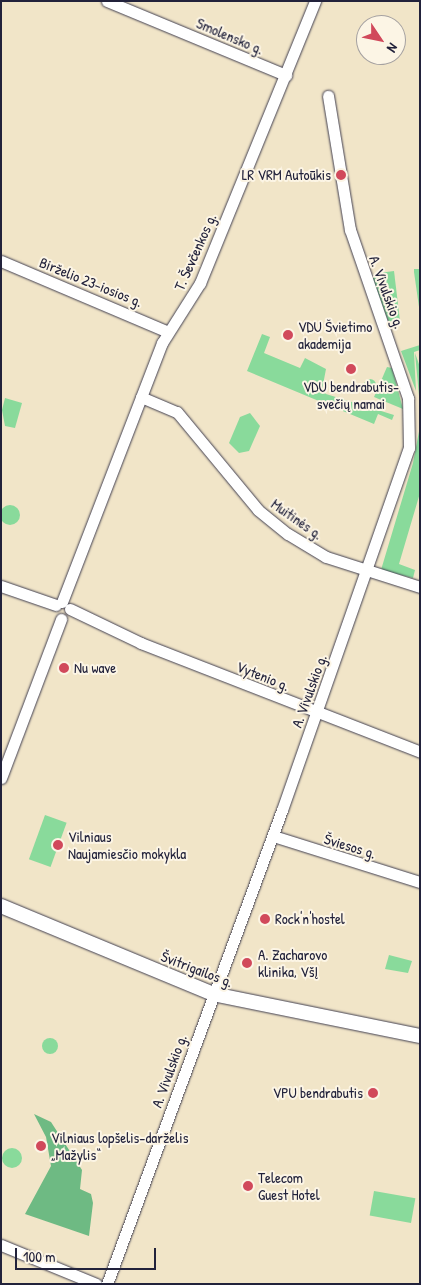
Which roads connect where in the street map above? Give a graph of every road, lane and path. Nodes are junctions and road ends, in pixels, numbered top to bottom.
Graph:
1 (107, 1) edge
2 (316, 1) edge
3 (286, 75) junction
4 (328, 96) dead end
5 (1, 261) edge
6 (168, 332) junction
7 (141, 397) junction
8 (367, 572) junction
9 (1, 586) edge
10 (420, 587) edge
11 (62, 610) junction
12 (317, 712) junction
13 (420, 752) edge
14 (1, 778) edge
15 (273, 836) junction
16 (420, 882) edge
17 (1, 906) edge
18 (213, 994) junction
19 (420, 1036) edge
20 (1, 1245) edge
21 (96, 1284) edge
22 (107, 1284) edge

1 - 3 street, Smolensko g.
2 - 3 street, T. Ševčenkos g.
3 - 6 street, T. Ševčenkos g.
4 - 8 street, A. Vivulskio g.
5 - 6 street, Birželio 23-iosios g.
6 - 7 street, T. Ševčenkos g.
7 - 8 street, Muitinės g.
7 - 11 street, T. Ševčenkos g.
8 - 10 street, Muitinės g.
8 - 12 street, A. Vivulskio g.
9 - 11 street, Vytenio g.
11 - 12 street, Vytenio g.
11 - 14 street, T. Ševčenkos g.
12 - 13 street, Vytenio g.
12 - 15 street, A. Vivulskio g.
15 - 16 street, Šviesos g.
15 - 18 street, A. Vivulskio g.
17 - 18 main road, Švitrigailos g.
18 - 19 main road, Švitrigailos g.
18 - 22 street, A. Vivulskio g.
20 - 21 street

